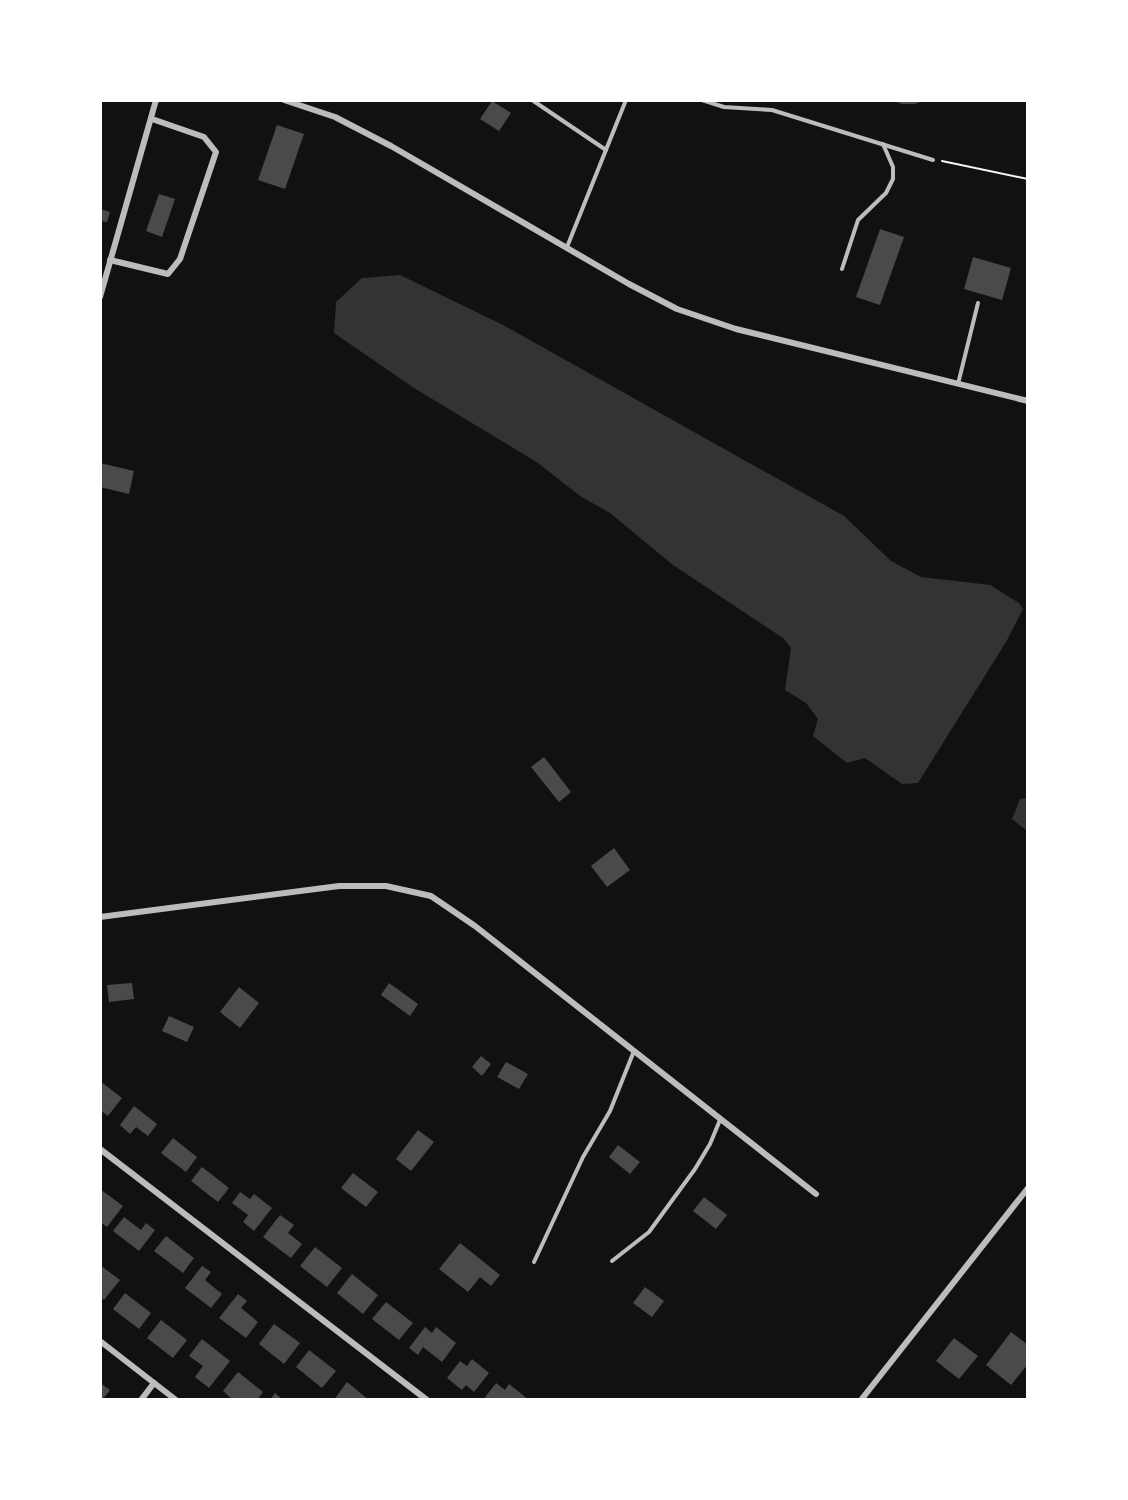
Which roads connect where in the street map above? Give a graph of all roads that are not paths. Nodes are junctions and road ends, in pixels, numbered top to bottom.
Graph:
1 (156, 100) edge
2 (284, 100) edge
3 (532, 100) edge
4 (626, 100) edge
5 (702, 100) edge
6 (152, 119) junction
7 (883, 143) junction
8 (606, 150) junction
9 (933, 160) road end
10 (567, 248) junction
11 (110, 260) junction
12 (842, 269) dead end
13 (100, 297) edge
14 (978, 303) dead end
15 (958, 384) junction
16 (1028, 401) edge
17 (100, 917) edge
18 (634, 1051) junction
19 (720, 1119) junction
20 (100, 1149) edge
21 (1028, 1188) edge
22 (816, 1194) dead end
23 (612, 1261) dead end
24 (534, 1262) dead end
25 (100, 1341) edge
26 (154, 1383) junction
27 (141, 1400) edge
28 (176, 1400) edge
29 (427, 1400) edge
30 (861, 1400) edge

1 - 6 street
2 - 10 street
3 - 8 lane
4 - 8 lane
5 - 7 lane
6 - 11 street
6 - 11 street
7 - 9 lane
7 - 12 lane
8 - 10 lane
10 - 15 street
11 - 13 street
14 - 15 lane
15 - 16 street
17 - 18 street
18 - 19 street
18 - 24 lane
19 - 22 street
19 - 23 lane
20 - 29 street
21 - 30 street
25 - 26 street
26 - 27 street
26 - 28 street

